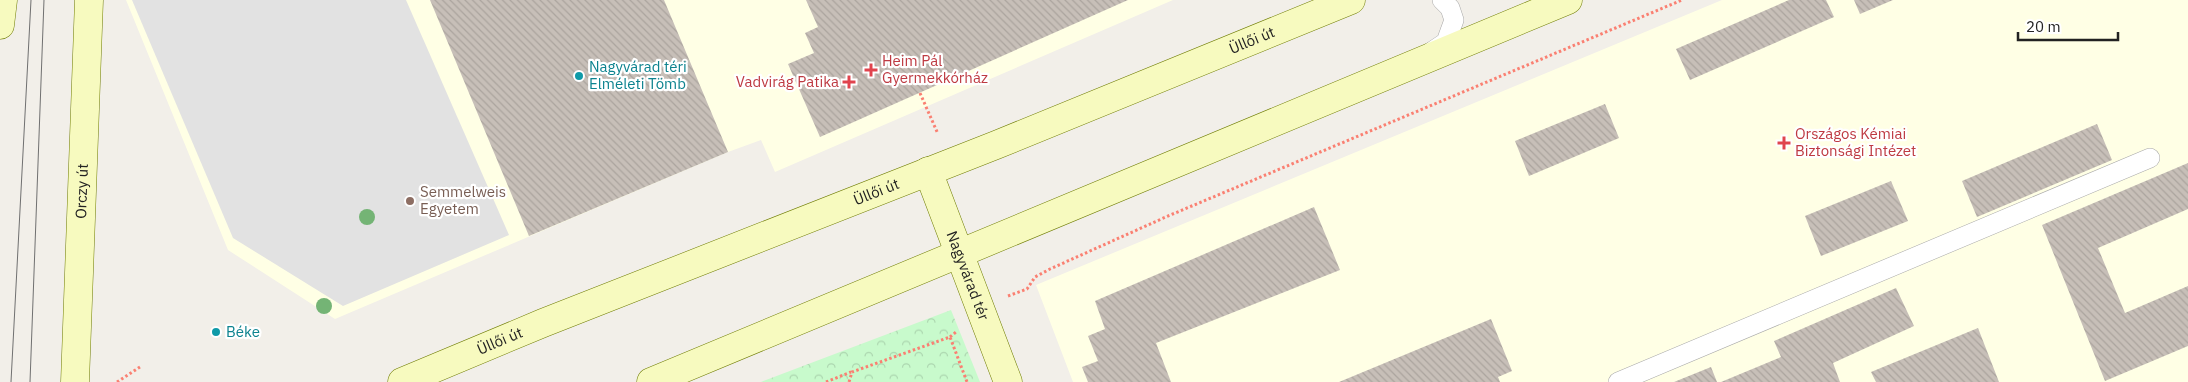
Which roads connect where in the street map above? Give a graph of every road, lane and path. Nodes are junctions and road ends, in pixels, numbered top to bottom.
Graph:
1 (3, 0) edge
2 (89, 0) edge
3 (1351, 0) edge
4 (1442, 0) edge
5 (1568, 0) edge
6 (1682, 0) edge
7 (0, 25) edge
8 (1411, 65) junction
9 (920, 93) dead end
10 (941, 142) dead end
11 (2150, 158) dead end
12 (928, 171) junction
13 (959, 253) junction
14 (1027, 289) dead end
15 (140, 367) dead end
16 (852, 372) junction
17 (76, 381) edge
18 (117, 382) edge
19 (402, 382) edge
20 (651, 382) edge
21 (826, 382) edge
22 (849, 382) edge
23 (967, 382) edge
24 (1008, 382) edge
25 (1618, 382) edge

1 - 7 main road
2 - 17 main road, Orczy út
3 - 12 main road, Üllői út
4 - 8 lane
5 - 8 main road
6 - 14 path
8 - 13 main road
9 - 10 path
11 - 25 lane
12 - 13 main road, Nagyvárad tér
12 - 19 main road, Üllői út
13 - 20 main road
13 - 24 main road, Nagyvárad tér
15 - 18 path
16 - 21 path
16 - 22 path
16 - 23 path

